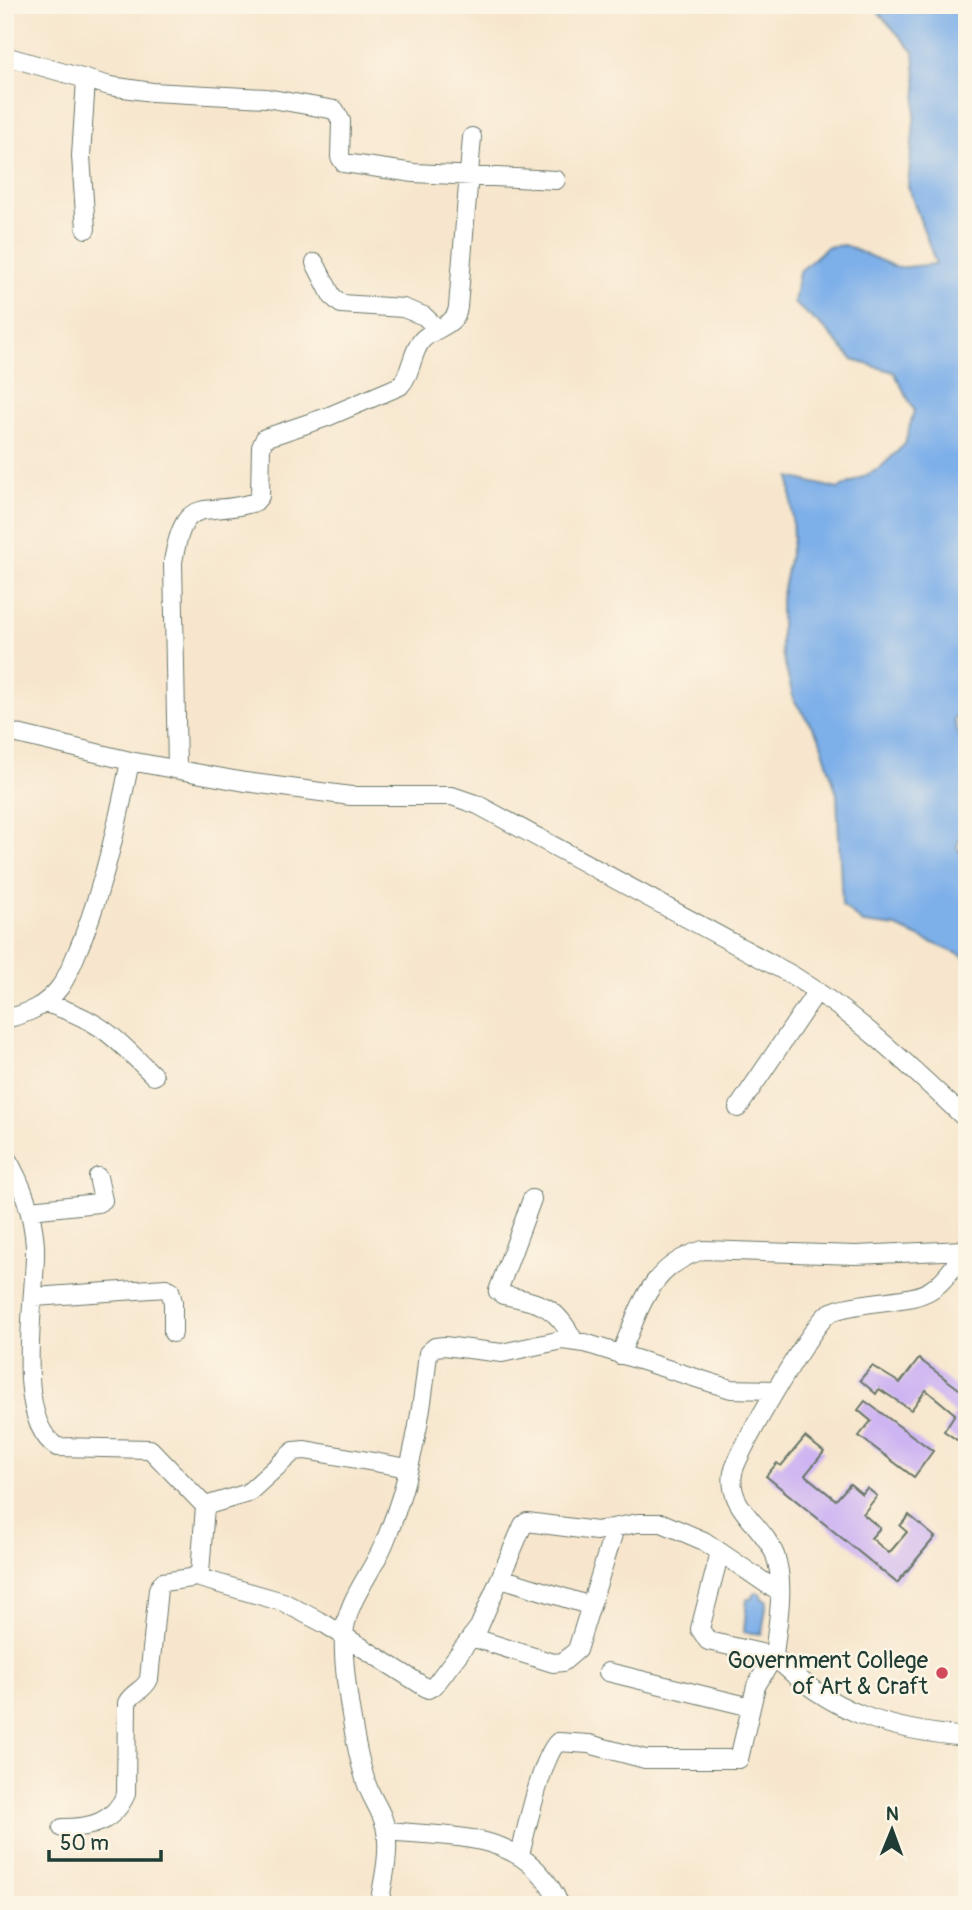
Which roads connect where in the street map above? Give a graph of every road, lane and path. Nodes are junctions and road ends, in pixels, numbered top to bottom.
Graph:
1 (5, 56) edge
2 (86, 80) junction
3 (472, 136) dead end
4 (468, 177) junction
5 (556, 180) dead end
6 (86, 229) dead end
7 (315, 263) dead end
8 (438, 329) junction
9 (5, 731) edge
10 (130, 761) junction
11 (177, 769) junction
12 (817, 990) junction
13 (45, 1003) junction
14 (5, 1019) edge
15 (153, 1076) dead end
16 (738, 1108) dead end
17 (967, 1120) edge
18 (5, 1155) edge
19 (98, 1177) dead end
20 (531, 1199) dead end
21 (30, 1210) junction
22 (965, 1248) edge
23 (34, 1297) junction
24 (173, 1333) dead end
25 (574, 1341) junction
26 (620, 1354) junction
27 (775, 1390) junction
28 (408, 1468) junction
29 (205, 1506) junction
30 (615, 1528) junction
31 (720, 1552) junction
32 (196, 1577) junction
33 (501, 1578) junction
34 (780, 1593) junction
35 (591, 1606) junction
36 (344, 1637) junction
37 (471, 1637) junction
38 (774, 1656) junction
39 (608, 1672) dead end
40 (751, 1707) junction
41 (967, 1737) edge
42 (62, 1828) dead end
43 (387, 1831) junction
44 (520, 1855) junction
45 (379, 1905) edge
46 (560, 1905) edge

1 - 2 street
2 - 4 street
2 - 6 street
3 - 4 street
4 - 5 street
4 - 8 street
7 - 8 street
8 - 11 street
9 - 10 street
10 - 11 street
10 - 13 street
11 - 12 street
12 - 16 street
12 - 17 street
13 - 14 street
13 - 15 street
18 - 21 street
19 - 21 street
20 - 25 street
21 - 23 street
22 - 26 street
22 - 27 street
23 - 24 street
23 - 29 street
25 - 26 street
25 - 28 street
26 - 27 street
27 - 34 street
28 - 29 street
28 - 36 street
29 - 32 street
30 - 31 street
30 - 33 street
30 - 35 street
31 - 34 street
31 - 38 street
32 - 36 street
32 - 42 street
33 - 35 street
33 - 37 street
34 - 38 street
35 - 37 street
36 - 37 street
36 - 43 street
38 - 40 street
38 - 41 street
39 - 40 street
40 - 44 street
43 - 44 street
43 - 45 street
44 - 46 street

